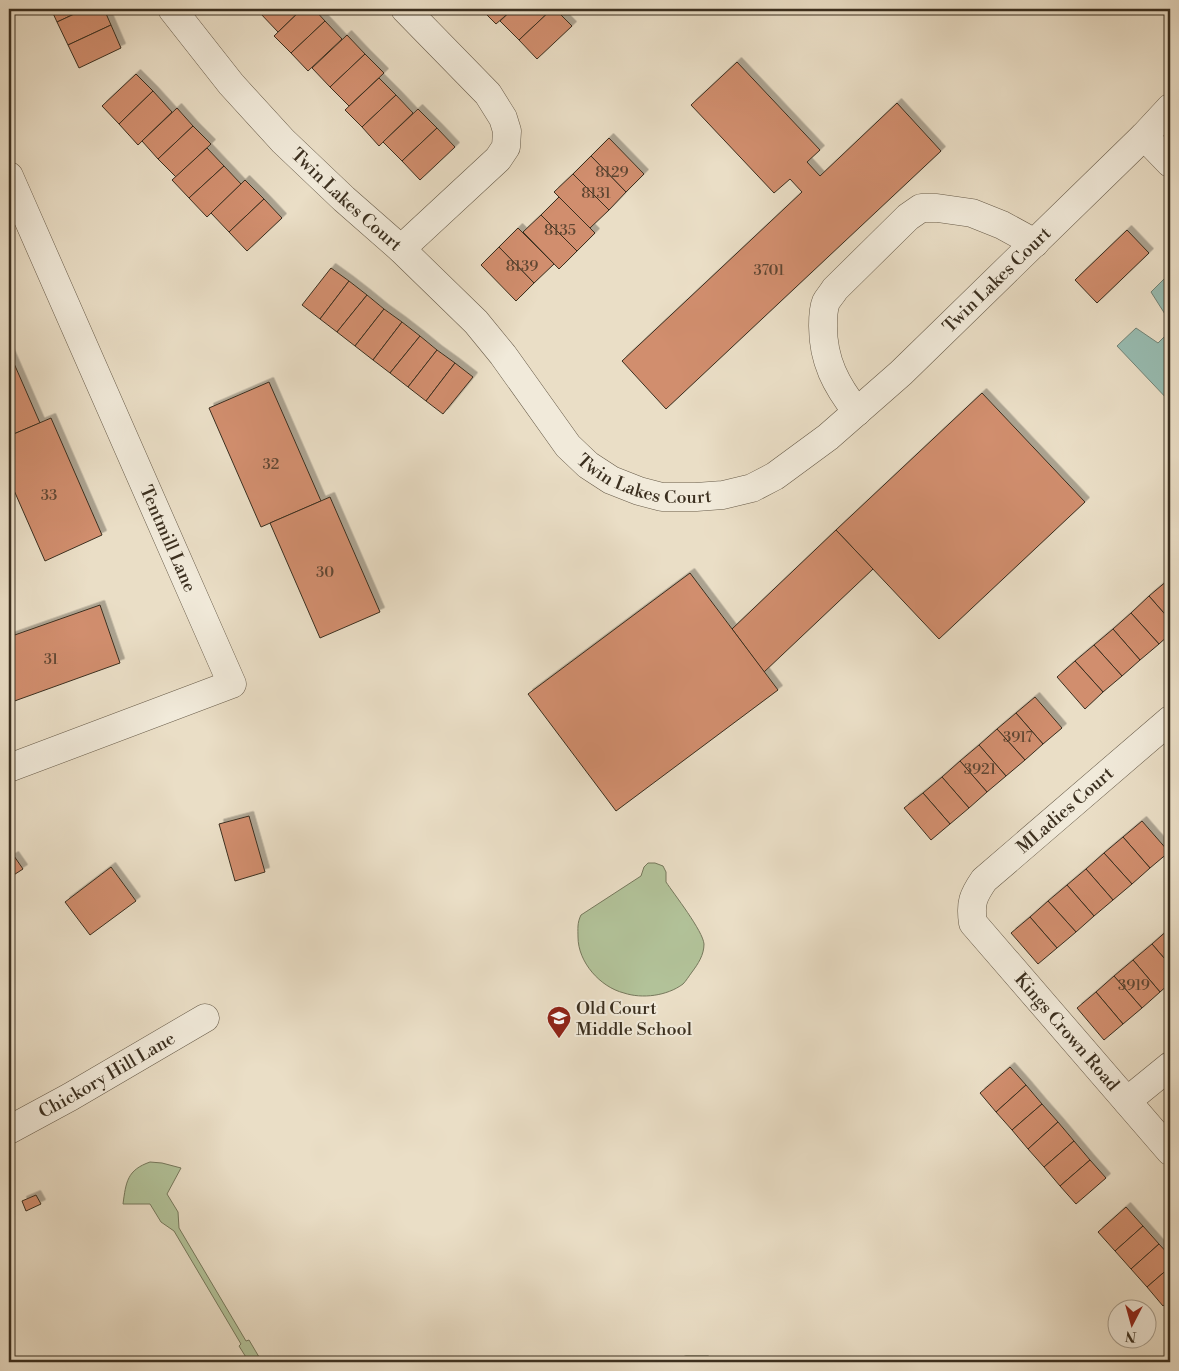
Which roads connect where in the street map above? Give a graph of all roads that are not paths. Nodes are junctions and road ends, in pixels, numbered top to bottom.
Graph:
1 (172, 9) edge
2 (405, 9) edge
3 (1170, 108) edge
4 (1144, 136) junction
5 (1170, 163) edge
6 (9, 176) edge
7 (1034, 243) junction
8 (401, 249) junction
9 (857, 412) junction
10 (1170, 720) edge
11 (9, 768) edge
12 (971, 909) joint
13 (205, 1018) dead end
14 (1170, 1066) edge
15 (1127, 1101) junction
16 (9, 1130) edge
17 (1170, 1151) edge

1 - 8 street, Twin Lakes Court
2 - 8 street
3 - 4 street, Twin Lakes Court
4 - 5 street
4 - 7 street, Twin Lakes Court
6 - 11 street, Tentmill Lane
7 - 9 street, Twin Lakes Court
7 - 9 street
8 - 9 street, Twin Lakes Court
10 - 12 street, MLadies Court
12 - 15 street, Kings Crown Road
13 - 16 street, Chickory Hill Lane
14 - 15 street
15 - 17 street, Kings Crown Road

